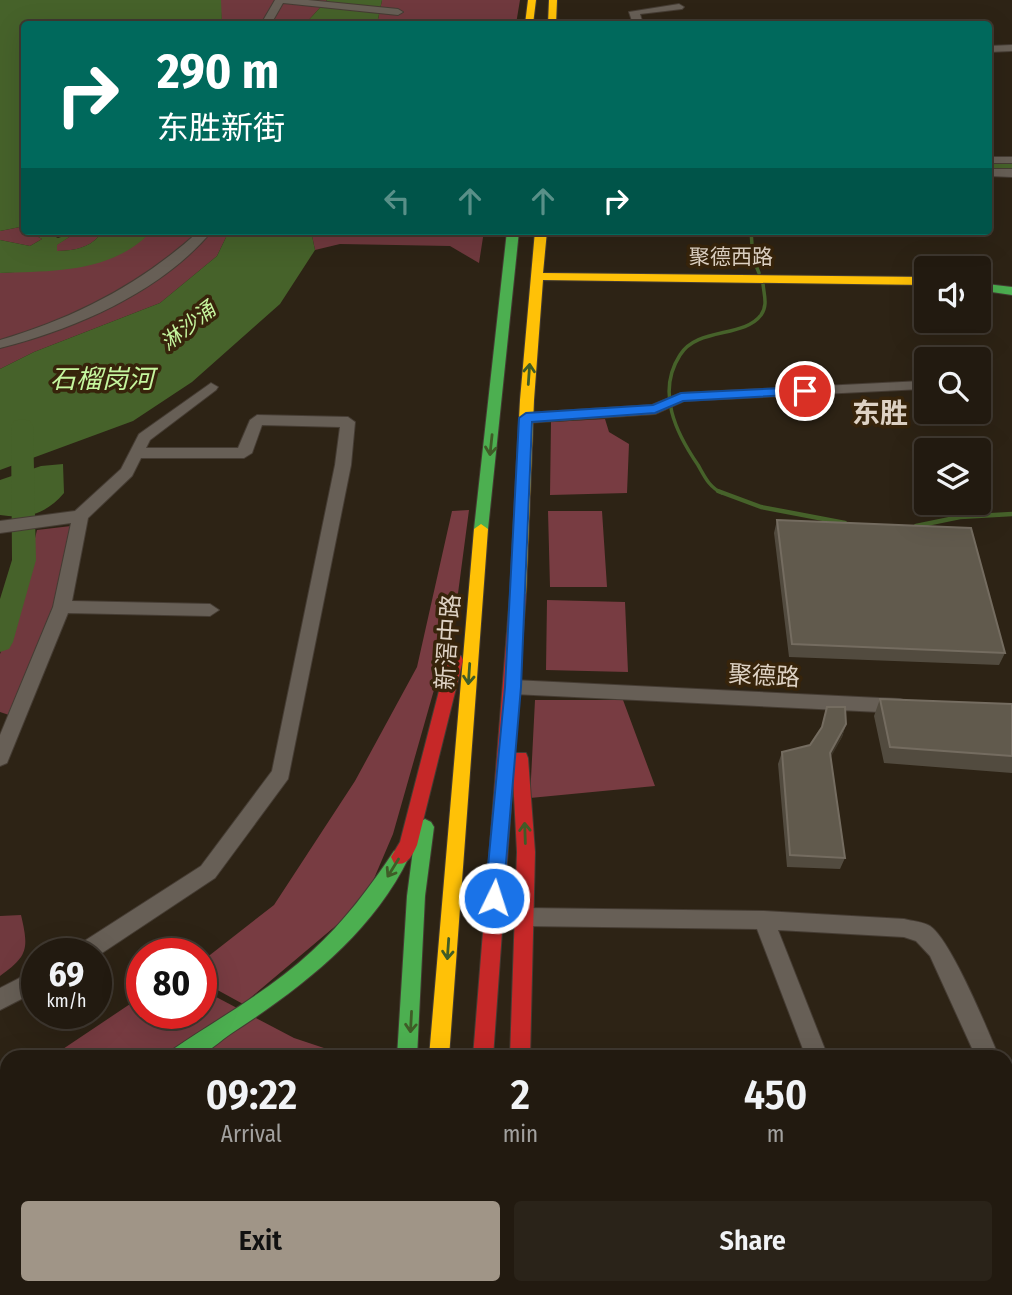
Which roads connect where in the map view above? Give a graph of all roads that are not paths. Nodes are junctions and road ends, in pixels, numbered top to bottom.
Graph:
1 (280, 0) edge
2 (532, 0) edge
3 (553, 0) edge
4 (679, 7) dead end
5 (398, 12) dead end
6 (268, 21) edge
7 (529, 21) edge
8 (552, 21) edge
9 (637, 21) edge
10 (1012, 48) edge
11 (992, 49) edge
12 (992, 160) edge
13 (1012, 160) edge
14 (992, 173) edge
15 (1012, 173) edge
16 (202, 235) edge
17 (513, 235) edge
18 (541, 235) edge
19 (536, 276) junction
20 (914, 281) edge
21 (991, 288) edge
22 (1012, 291) edge
23 (0, 344) edge
24 (914, 386) edge
25 (211, 387) dead end
26 (526, 418) junction
27 (136, 453) junction
28 (80, 516) junction
29 (0, 527) edge
30 (476, 581) junction
31 (62, 607) junction
32 (210, 610) dead end
33 (513, 687) junction
34 (916, 707) edge
35 (442, 711) junction
36 (0, 758) edge
37 (524, 917) junction
38 (764, 920) junction
39 (107, 938) edge
40 (21, 988) edge
41 (0, 1000) edge
42 (189, 1050) edge
43 (407, 1050) edge
44 (440, 1050) edge
45 (483, 1050) edge
46 (521, 1050) edge
47 (814, 1050) edge
48 (985, 1050) edge

1 - 5 street
1 - 6 street
2 - 7 main road
3 - 8 main road
4 - 9 street
10 - 11 street
12 - 13 street
14 - 15 street
16 - 23 street
17 -> 30 main road, 新滘中路
18 - 19 main road
19 - 20 main road, 聚德西路
26 -> 19 main road
21 - 22 main road
24 - 26 street
25 - 27 street
26 - 33 main road
27 - 28 street
27 - 39 street
28 - 29 street
28 - 31 street
30 - 35 main road
30 -> 44 main road, 新滘中路
31 - 32 street
31 - 36 street
33 - 34 street, 聚德路
37 -> 33 main road
33 - 45 main road
35 -> 42 main road
35 -> 43 main road
37 - 38 street
37 - 46 main road
38 - 47 street
38 - 48 street
40 - 41 street

